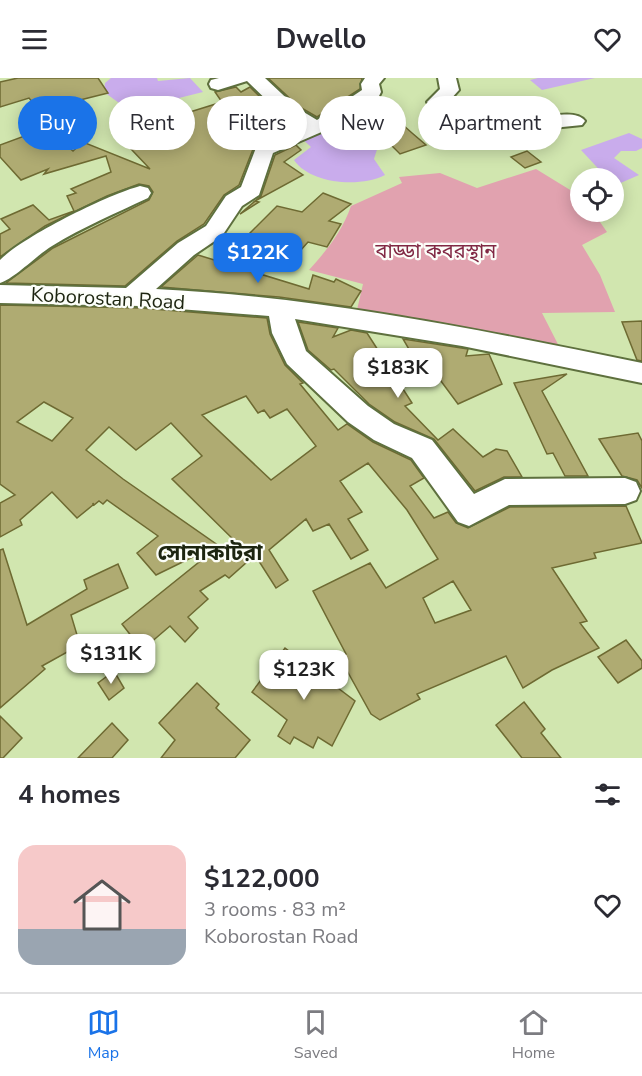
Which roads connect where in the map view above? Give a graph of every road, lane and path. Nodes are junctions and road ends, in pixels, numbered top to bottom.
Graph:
1 (240, 78) edge
2 (254, 78) edge
3 (375, 78) edge
4 (447, 78) edge
5 (218, 84) dead end
6 (575, 121) dead end
7 (316, 127) junction
8 (140, 193) dead end
9 (0, 275) edge
10 (0, 294) edge
11 (131, 297) junction
12 (280, 308) junction
13 (642, 373) edge
14 (625, 491) dead end

1 - 5 street
2 - 7 street
3 - 7 street
4 - 6 street
7 - 11 street
8 - 9 street
10 - 11 street, Koborostan Road
11 - 12 street, Koborostan Road
12 - 13 street, Koborostan Road
12 - 14 street

